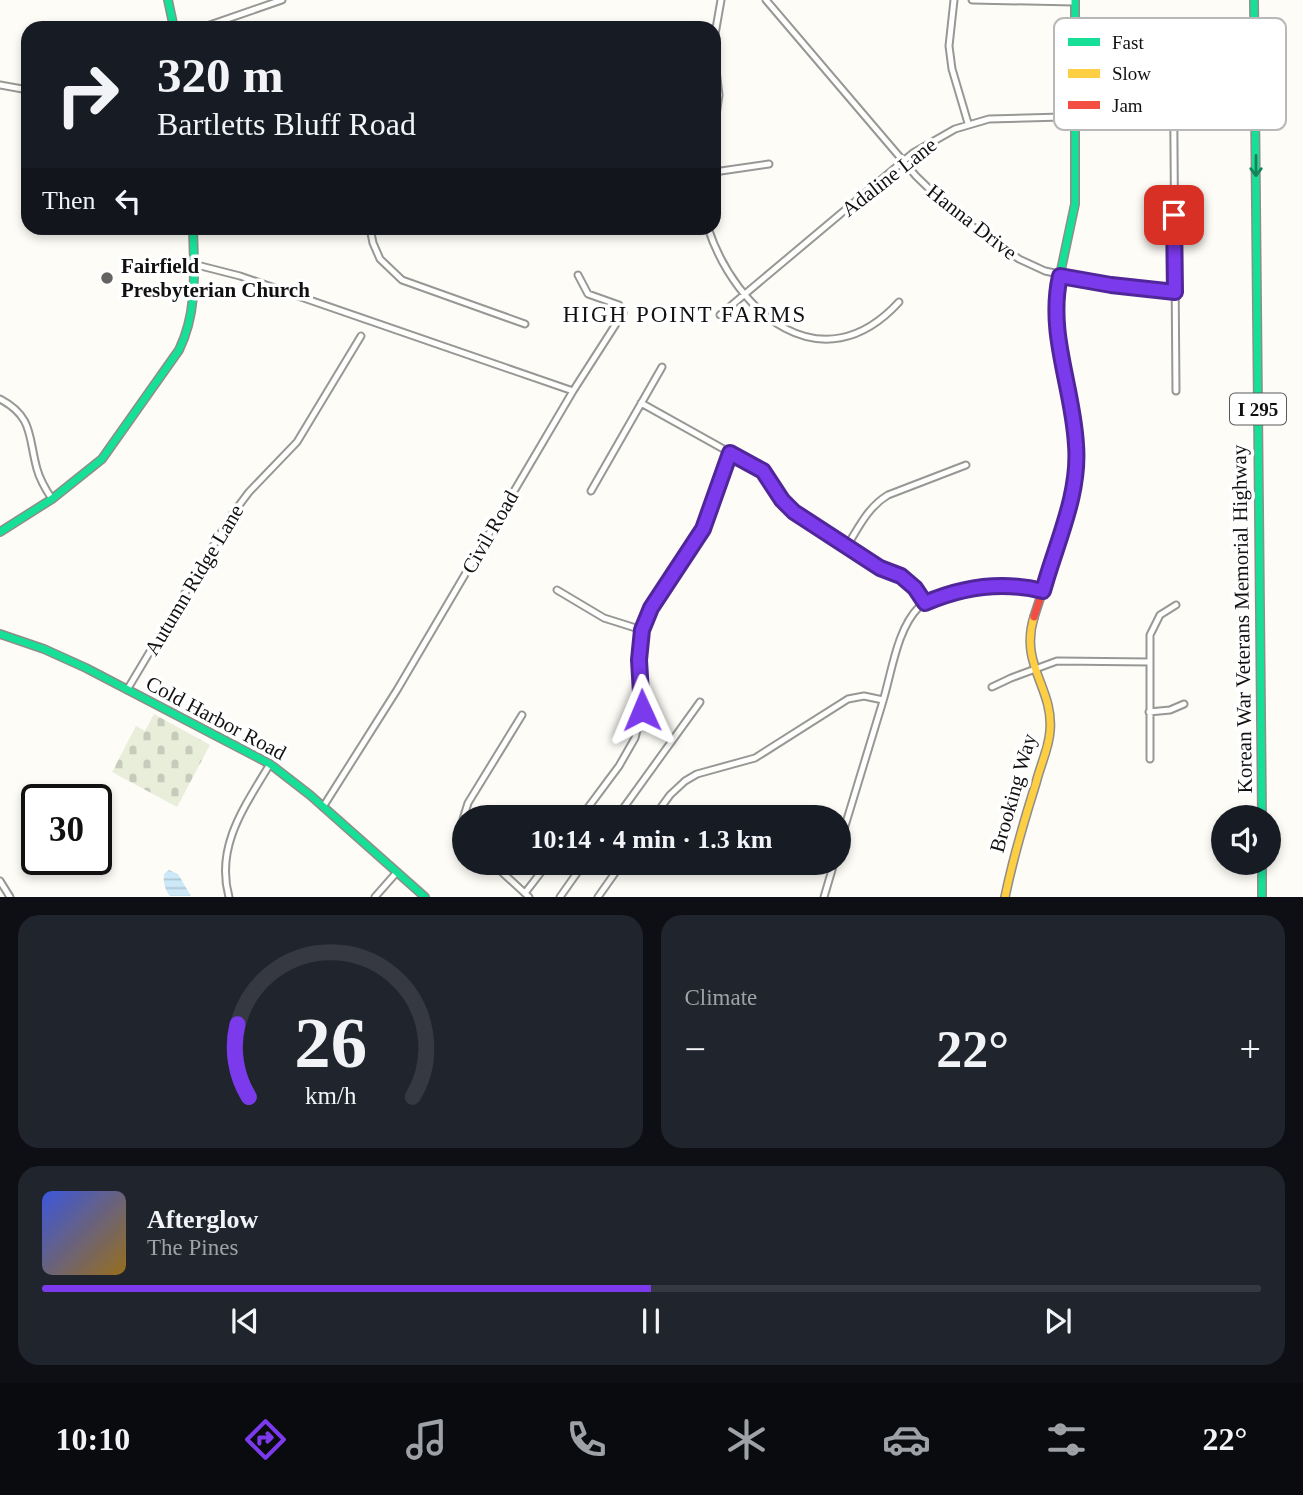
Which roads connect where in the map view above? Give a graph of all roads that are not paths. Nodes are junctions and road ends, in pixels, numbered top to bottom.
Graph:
1 (168, 0) edge
2 (282, 0) edge
3 (721, 0) edge
4 (766, 0) edge
5 (954, 0) edge
6 (972, 0) edge
7 (1254, 0) edge
8 (1075, 1) edge
9 (1254, 18) edge
10 (172, 21) edge
11 (221, 21) edge
12 (717, 21) edge
13 (0, 85) edge
14 (21, 89) edge
15 (1054, 117) edge
16 (968, 123) junction
17 (1075, 130) edge
18 (1174, 130) edge
19 (1255, 130) edge
20 (903, 161) junction
21 (769, 164) dead end
22 (721, 171) edge
23 (193, 235) edge
24 (372, 235) edge
25 (711, 235) edge
26 (193, 264) junction
27 (578, 275) dead end
28 (1060, 276) junction
29 (1175, 292) junction
30 (745, 295) junction
31 (899, 302) dead end
32 (720, 315) dead end
33 (525, 324) dead end
34 (361, 336) dead end
35 (662, 367) dead end
36 (573, 391) junction
37 (1176, 391) dead end
38 (0, 399) edge
39 (641, 402) junction
40 (730, 453) junction
41 (966, 466) dead end
42 (591, 491) dead end
43 (52, 499) junction
44 (0, 532) edge
45 (847, 546) junction
46 (557, 590) dead end
47 (1043, 591) junction
48 (925, 603) junction
49 (1176, 605) dead end
50 (642, 630) junction
51 (0, 634) edge
52 (1150, 662) junction
53 (1034, 670) junction
54 (992, 687) dead end
55 (127, 690) junction
56 (883, 700) junction
57 (700, 702) dead end
58 (1184, 704) dead end
59 (1149, 712) junction
60 (522, 715) dead end
61 (1150, 759) dead end
62 (270, 764) junction
63 (467, 805) edge
64 (590, 805) edge
65 (626, 805) edge
66 (663, 805) edge
67 (1262, 805) edge
68 (851, 806) edge
69 (323, 807) junction
70 (397, 872) junction
71 (505, 875) edge
72 (540, 875) edge
73 (576, 875) edge
74 (614, 875) edge
75 (830, 875) edge
76 (1262, 875) edge
77 (0, 881) edge
78 (527, 895) edge
79 (8, 896) edge
80 (229, 897) edge
81 (374, 897) edge
82 (425, 897) edge
83 (560, 897) edge
84 (598, 897) edge
85 (824, 897) edge
86 (1005, 897) edge
87 (1262, 897) edge

1 - 10 main road
2 - 11 street
3 - 12 street
4 - 20 street, Hanna Drive
5 - 16 street
6 - 8 street
7 -> 9 main road, Korean War Veterans Memorial Highway / I 295
13 - 14 street
15 - 16 street, Adaline Lane
16 - 20 street, Adaline Lane
17 - 28 main road, Brooking Way
18 - 29 street
19 -> 67 main road, Korean War Veterans Memorial Highway / I 295
20 - 28 street, Hanna Drive
20 - 30 street, Adaline Lane
21 - 22 street
23 - 26 main road
24 - 33 street
25 - 30 street
26 - 36 street
26 - 43 main road
27 - 36 street, Civil Road
28 - 29 street, Hanna Drive
28 - 47 main road, Brooking Way
29 - 37 street
30 - 31 street
30 - 32 street, Adaline Lane
34 - 55 street, Autumn Ridge Lane
35 - 39 street
36 - 69 street, Civil Road
38 - 43 street
39 - 40 street
39 - 42 street
40 - 45 street
40 - 50 street
41 - 45 street
43 - 44 main road
45 - 48 street
46 - 50 street
47 - 48 street
47 - 53 main road, Brooking Way
48 - 56 street
49 - 52 street
50 - 64 street
51 - 55 main road, Cold Harbor Road
52 - 53 street
52 - 59 street
53 - 54 street
53 - 86 main road, Brooking Way
55 - 62 main road, Cold Harbor Road
56 - 66 street
56 - 68 street
57 - 65 street
58 - 59 street
59 - 61 street
60 - 63 street
62 - 69 main road, Cold Harbor Road
62 - 80 street
69 - 70 main road, Cold Harbor Road
70 - 81 street
70 - 82 main road, Cold Harbor Road
71 - 78 street
72 - 78 street
73 - 83 street
74 - 84 street
75 - 85 street
76 - 87 main road
77 - 79 street

